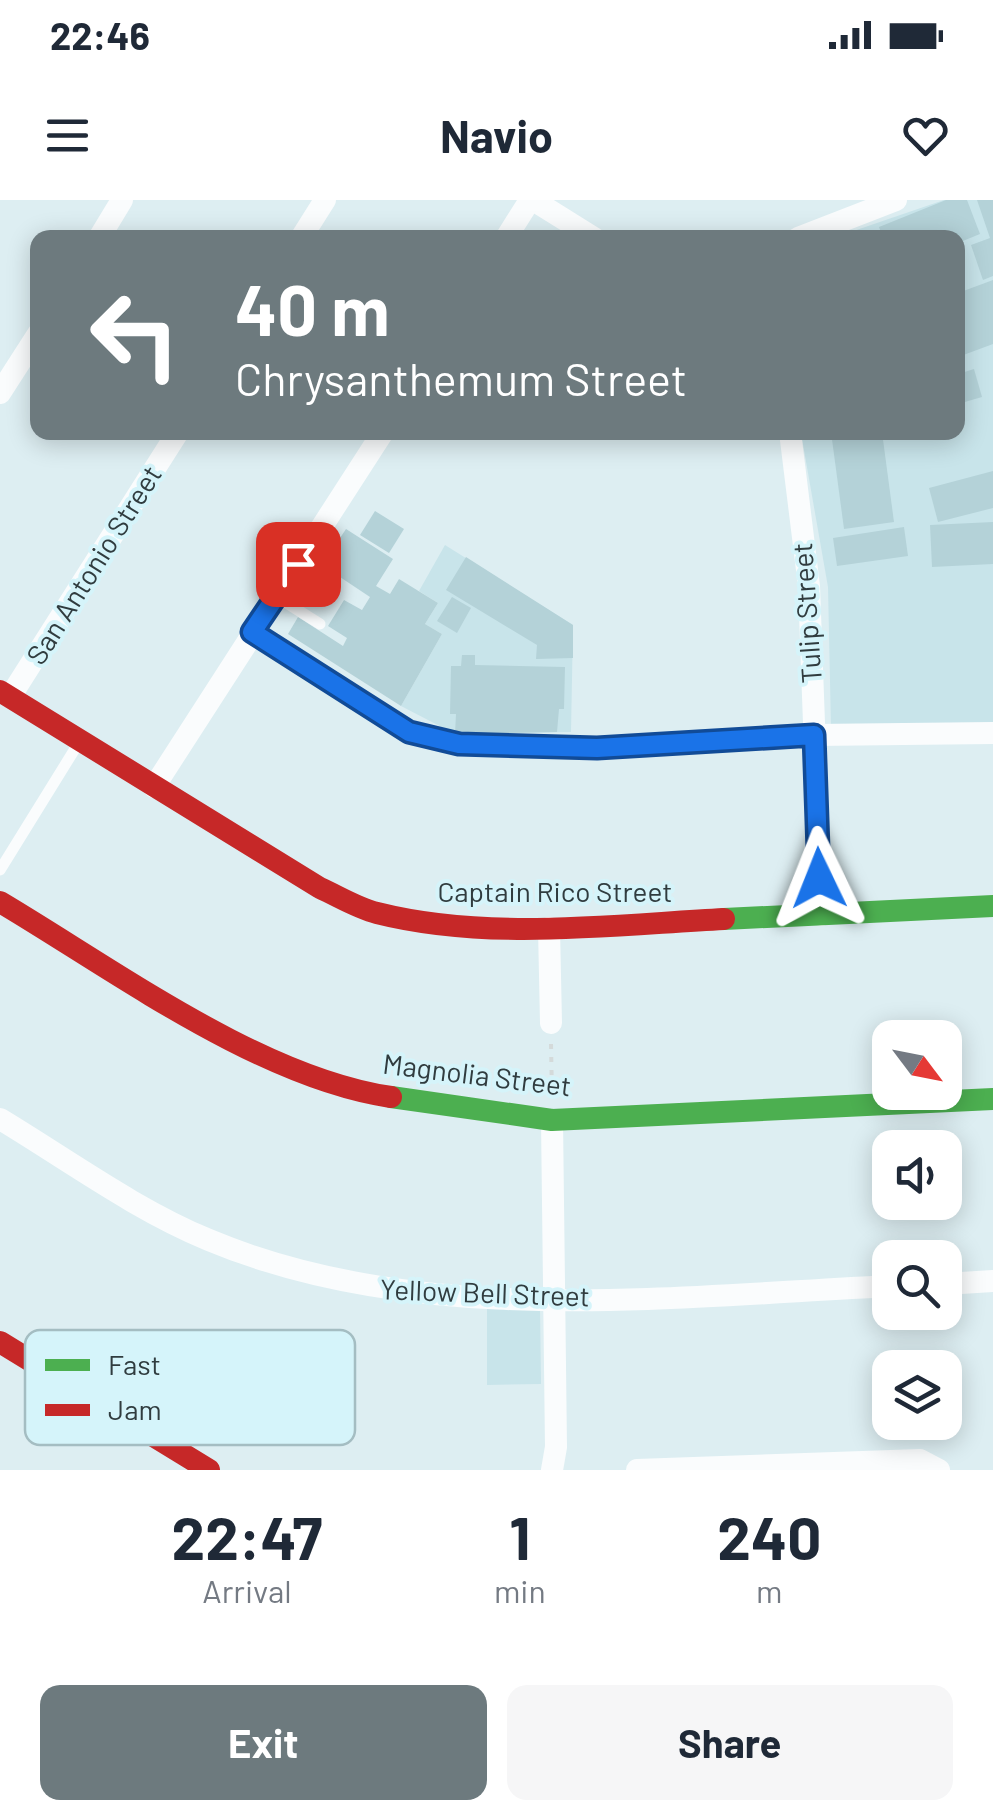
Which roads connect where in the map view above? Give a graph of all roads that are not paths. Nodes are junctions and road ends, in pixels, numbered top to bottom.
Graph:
1 (122, 200) edge
2 (325, 200) edge
3 (531, 200) edge
4 (896, 200) edge
5 (104, 230) edge
6 (307, 230) edge
7 (511, 230) edge
8 (581, 230) edge
9 (819, 230) edge
10 (30, 347) edge
11 (0, 394) edge
12 (173, 440) edge
13 (378, 440) edge
14 (791, 440) edge
15 (277, 597) junction
16 (320, 624) dead end
17 (252, 632) junction
18 (5, 694) edge
19 (993, 733) edge
20 (814, 735) junction
21 (80, 741) junction
22 (154, 787) junction
23 (0, 870) edge
24 (0, 902) edge
25 (993, 906) edge
26 (820, 914) junction
27 (549, 928) junction
28 (551, 1023) road end
29 (993, 1100) edge
30 (0, 1118) edge
31 (552, 1120) junction
32 (993, 1281) edge
33 (962, 1283) edge
34 (872, 1287) edge
35 (551, 1300) junction
36 (0, 1342) edge
37 (25, 1357) edge
38 (168, 1445) edge
39 (209, 1470) edge
40 (552, 1470) edge
41 (638, 1470) edge
42 (940, 1470) edge

1 - 5 street
2 - 6 street
3 - 7 street
3 - 8 street
4 - 9 street
10 - 11 street
12 - 18 street, San Antonio Street
13 - 15 street
14 - 20 street, Tulip Street
15 - 16 lane
15 - 17 street
17 - 20 street
17 - 22 street
18 - 21 street, Captain Rico Street
19 - 20 street
20 - 26 street, Tulip Street
21 - 22 street, Captain Rico Street
21 - 23 lane
22 - 27 street, Captain Rico Street
24 - 31 street, Magnolia Street
25 - 26 street, Captain Rico Street
26 - 27 street, Captain Rico Street
27 - 28 street
29 - 31 street, Magnolia Street
30 - 35 street, Yellow Bell Street
31 - 35 street
32 - 33 street
34 - 35 street, Yellow Bell Street
35 - 40 street
36 - 37 street
38 - 39 street
41 - 42 street

